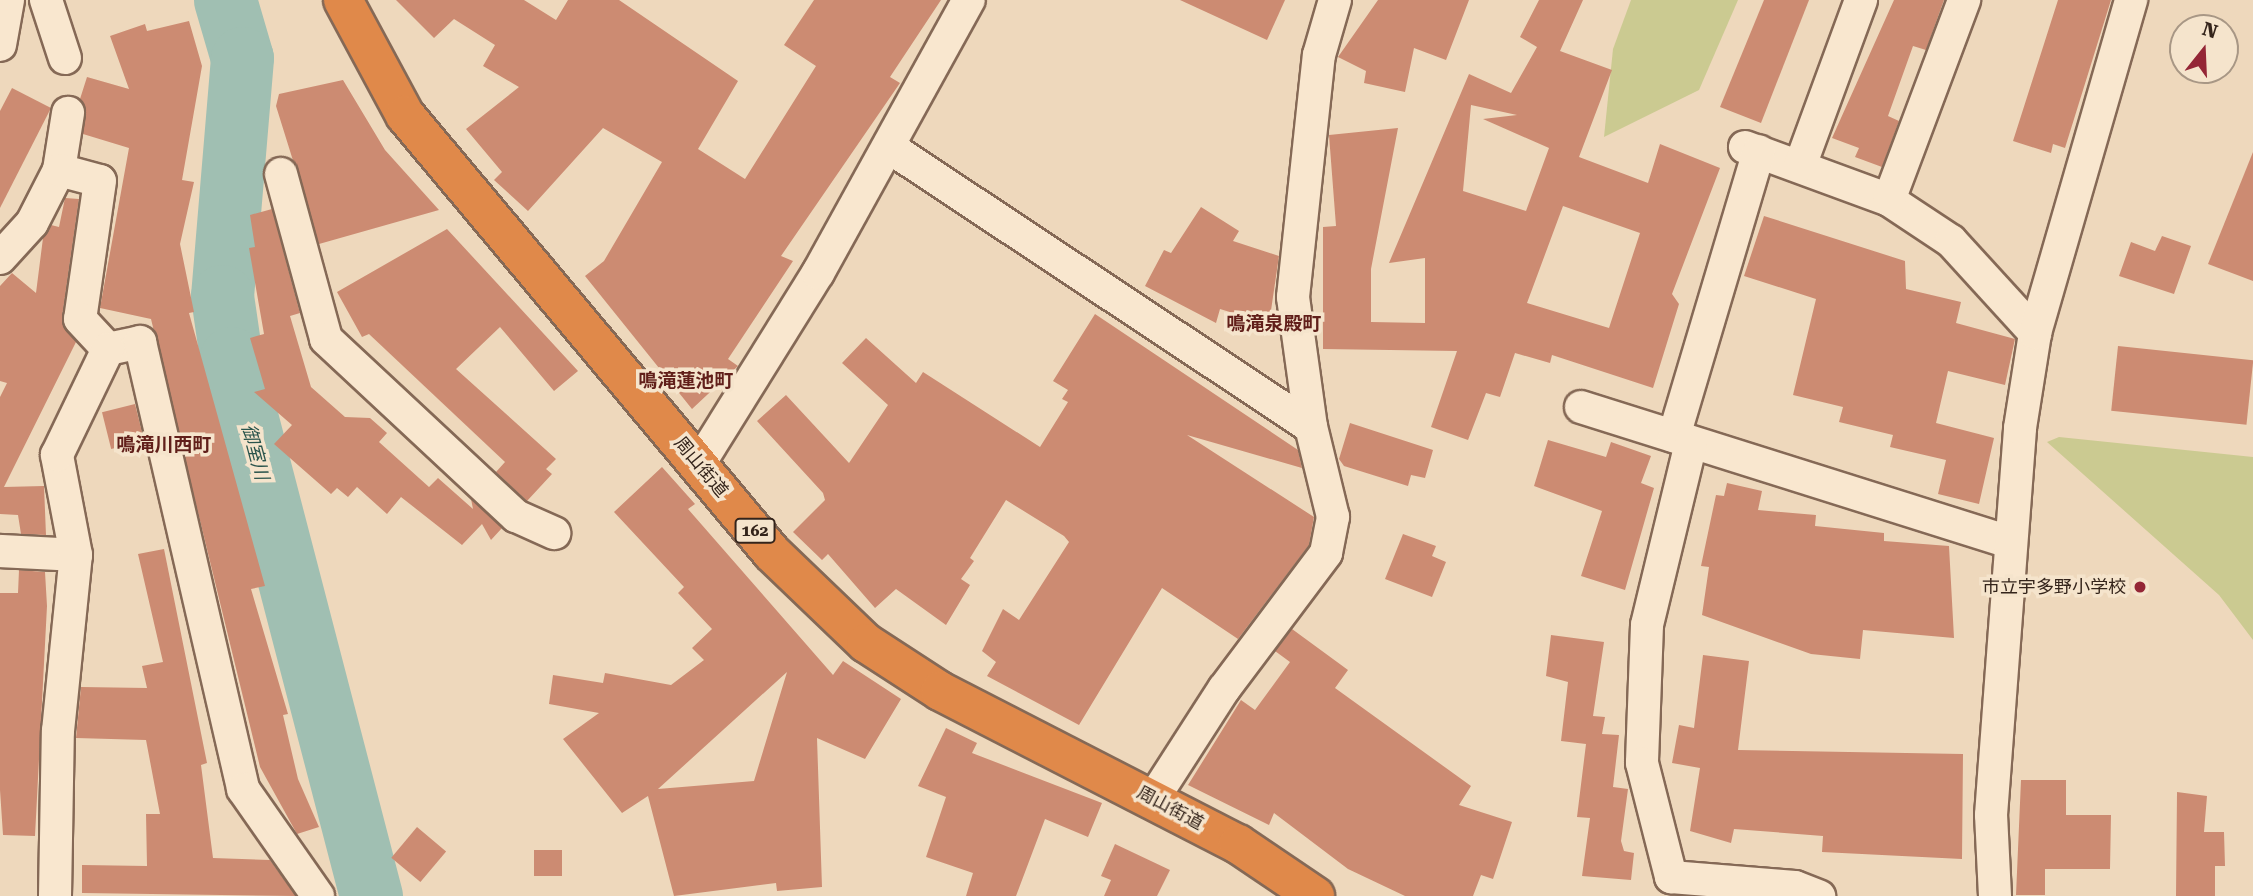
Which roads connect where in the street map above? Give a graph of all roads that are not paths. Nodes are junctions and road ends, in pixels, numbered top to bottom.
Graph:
1 (8, 0) edge
2 (46, 0) edge
3 (343, 0) edge
4 (970, 0) edge
5 (1335, 0) edge
6 (1861, 0) edge
7 (1964, 0) edge
8 (2131, 0) edge
9 (0, 45) edge
10 (65, 58) dead end
11 (68, 113) dead end
12 (889, 147) junction
13 (1800, 166) junction
14 (59, 170) junction
15 (281, 174) dead end
16 (1889, 200) junction
17 (0, 258) edge
18 (2035, 333) junction
19 (108, 349) junction
20 (1580, 407) dead end
21 (1311, 428) junction
22 (1683, 439) junction
23 (699, 464) junction
24 (554, 533) dead end
25 (2009, 542) junction
26 (0, 551) edge
27 (76, 555) junction
28 (1153, 799) junction
29 (55, 896) edge
30 (318, 896) edge
31 (1315, 896) edge
32 (1819, 896) edge
33 (1995, 896) edge

1 - 9 street
2 - 10 street
3 - 23 highway, 周山街道 / 162
4 - 12 street
5 - 21 street
6 - 13 street
7 - 16 street
8 - 18 street
11 - 14 street
12 - 21 street
12 - 23 street
13 - 16 street
13 - 22 street
14 - 17 street
14 - 19 street
15 - 24 street
16 - 18 street
18 - 25 street
19 - 27 street
19 - 30 street
20 - 22 street
21 - 28 street
22 - 25 street
22 - 32 street
23 - 28 highway, 周山街道 / 162
25 - 33 street
26 - 27 street
27 - 29 street
28 - 31 highway, 周山街道 / 162

